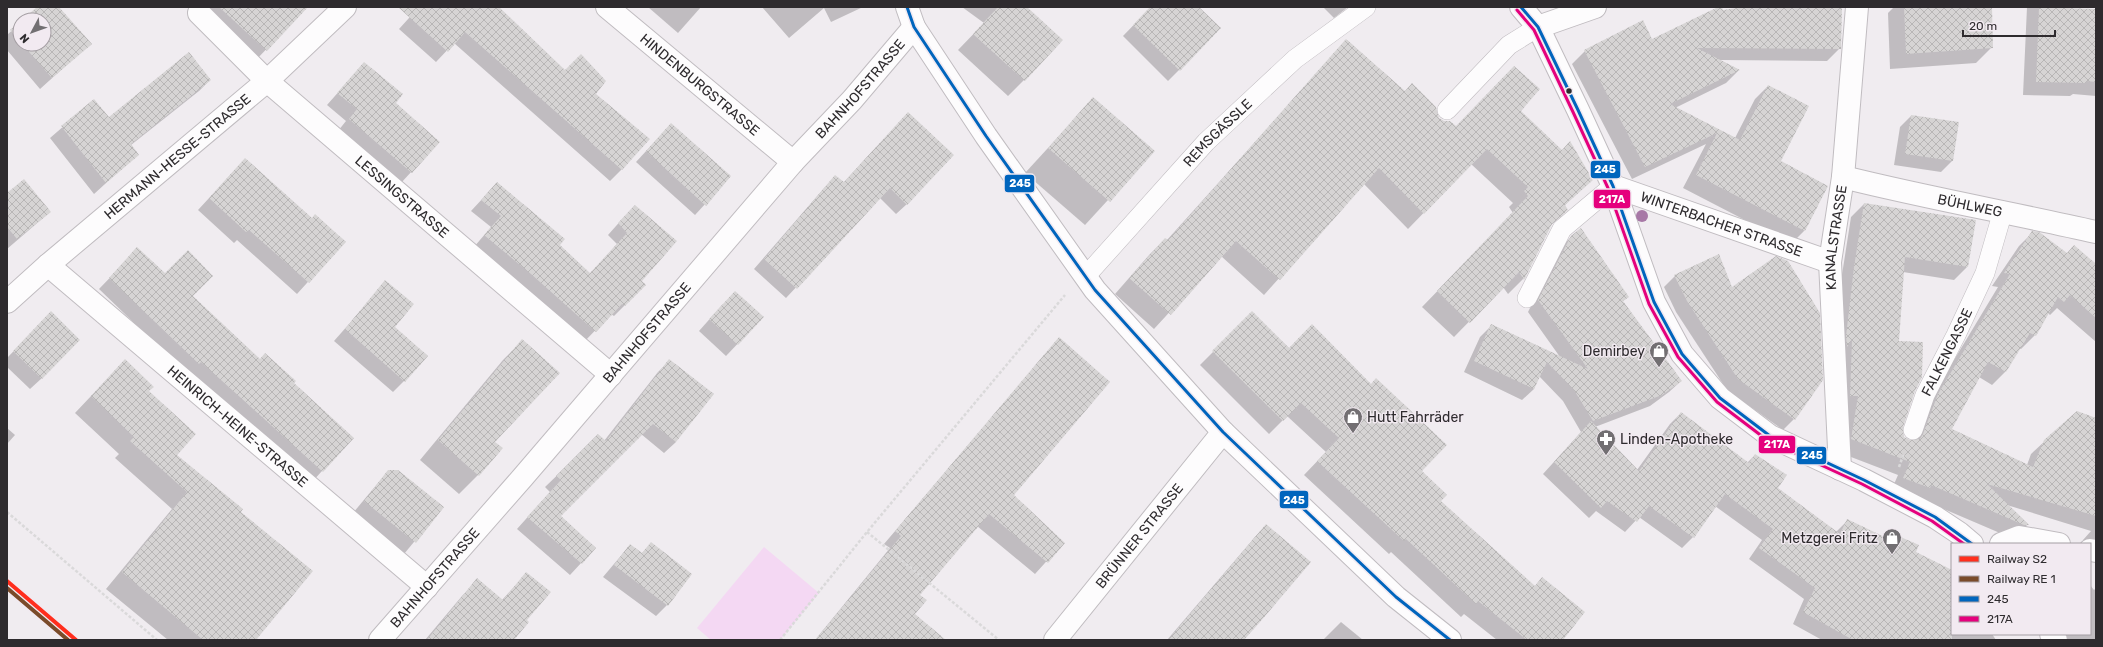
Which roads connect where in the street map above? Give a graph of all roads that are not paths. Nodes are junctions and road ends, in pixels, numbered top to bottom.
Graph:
1 (345, 7) edge
2 (607, 7) edge
3 (907, 7) edge
4 (1366, 7) edge
5 (1521, 7) edge
6 (1595, 7) edge
7 (1857, 7) edge
8 (199, 13) dead end
9 (914, 27) junction
10 (1538, 27) junction
11 (267, 82) junction
12 (1447, 110) dead end
13 (793, 162) junction
14 (1843, 177) junction
15 (1613, 186) junction
16 (2003, 211) junction
17 (2096, 232) edge
18 (1830, 262) junction
19 (48, 265) junction
20 (1090, 284) junction
21 (1527, 298) dead end
22 (7, 302) edge
23 (611, 375) junction
24 (1913, 430) road end
25 (1223, 432) junction
26 (1840, 469) junction
27 (1971, 543) edge
28 (2003, 543) edge
29 (2053, 543) edge
30 (427, 587) junction
31 (380, 640) edge
32 (1055, 640) edge
33 (1450, 640) edge

1 - 11 street, HERMANN-HESSE-STRASSE
2 - 13 street, HINDENBURGSTRASSE
3 - 9 street
4 - 20 lane, REMSGÄSSLE
5 - 10 street, WINTERBACHER STRASSE
6 - 10 street
7 - 14 street, KANALSTRASSE
8 - 11 street, LESSINGSTRASSE
9 - 13 street, BAHNHOFSTRASSE
9 - 20 street
10 - 12 lane
10 - 15 street, WINTERBACHER STRASSE
11 - 19 street, HERMANN-HESSE-STRASSE
11 - 23 street, LESSINGSTRASSE
13 - 23 street, BAHNHOFSTRASSE
14 - 16 street, BÜHLWEG
14 - 18 street, KANALSTRASSE
15 - 18 street, WINTERBACHER STRASSE
15 - 21 lane
15 - 26 street, WINTERBACHER STRASSE
16 - 17 street, BÜHLWEG
16 - 24 lane, FALKENGASSE
18 - 26 street, KANALSTRASSE
19 - 22 street, HERMANN-HESSE-STRASSE
19 - 30 street, HEINRICH-HEINE-STRASSE
20 - 25 street
23 - 30 street, BAHNHOFSTRASSE
25 - 32 street, BRÜNNER STRASSE
25 - 33 street
26 - 27 street, WINTERBACHER STRASSE
28 - 29 street
30 - 31 street, BAHNHOFSTRASSE

